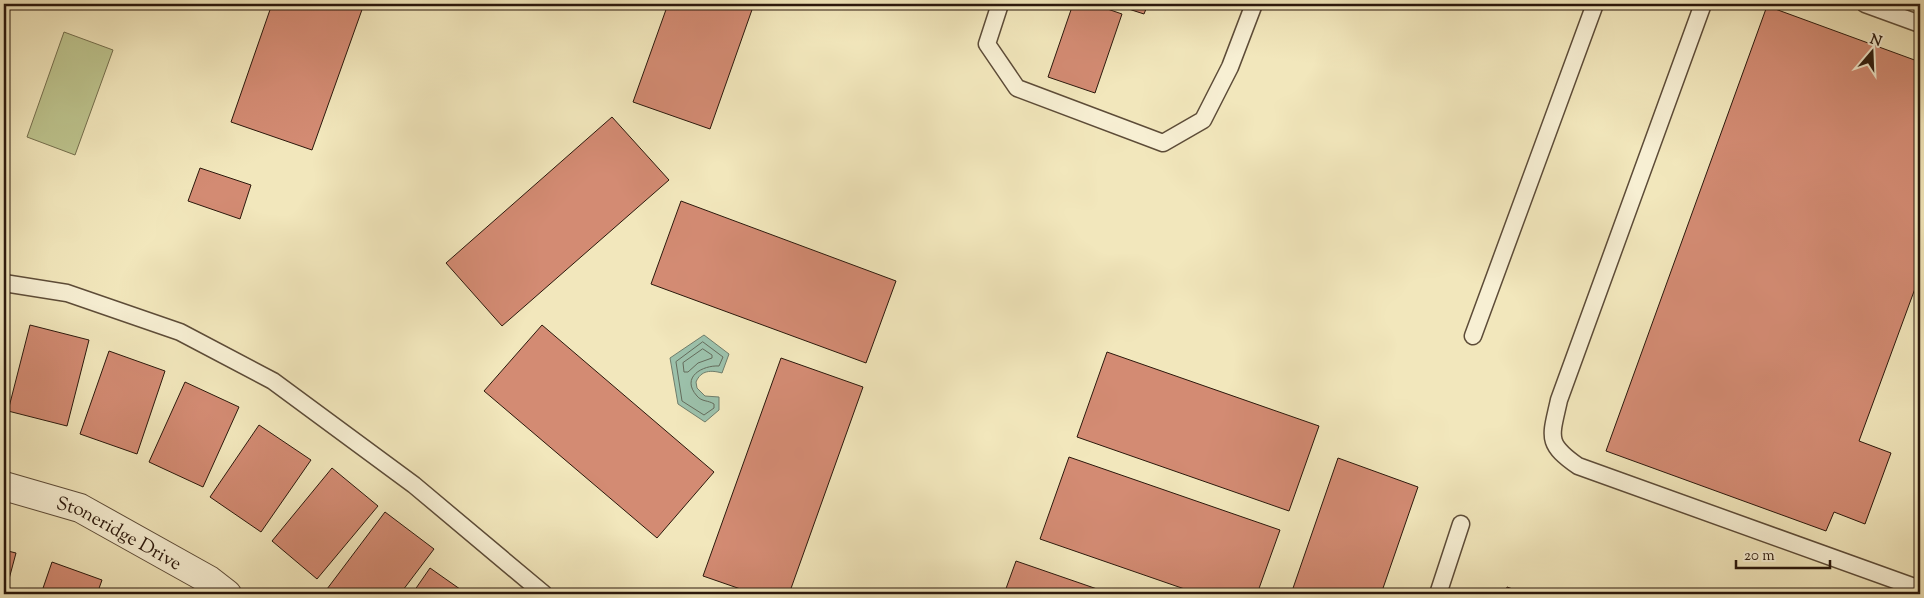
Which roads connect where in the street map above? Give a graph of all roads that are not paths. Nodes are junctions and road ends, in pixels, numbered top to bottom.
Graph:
1 (1000, 4) edge
2 (1254, 4) edge
3 (1595, 4) edge
4 (1703, 4) edge
5 (1866, 4) edge
6 (1920, 24) edge
7 (4, 283) edge
8 (1473, 336) dead end
9 (4, 486) edge
10 (1461, 524) dead end
11 (1920, 589) edge
12 (227, 594) edge
13 (544, 594) edge
14 (1438, 594) edge

1 - 2 lane
3 - 8 lane
4 - 11 lane
5 - 6 lane
7 - 13 lane
9 - 12 street, Stoneridge Drive
10 - 14 lane

